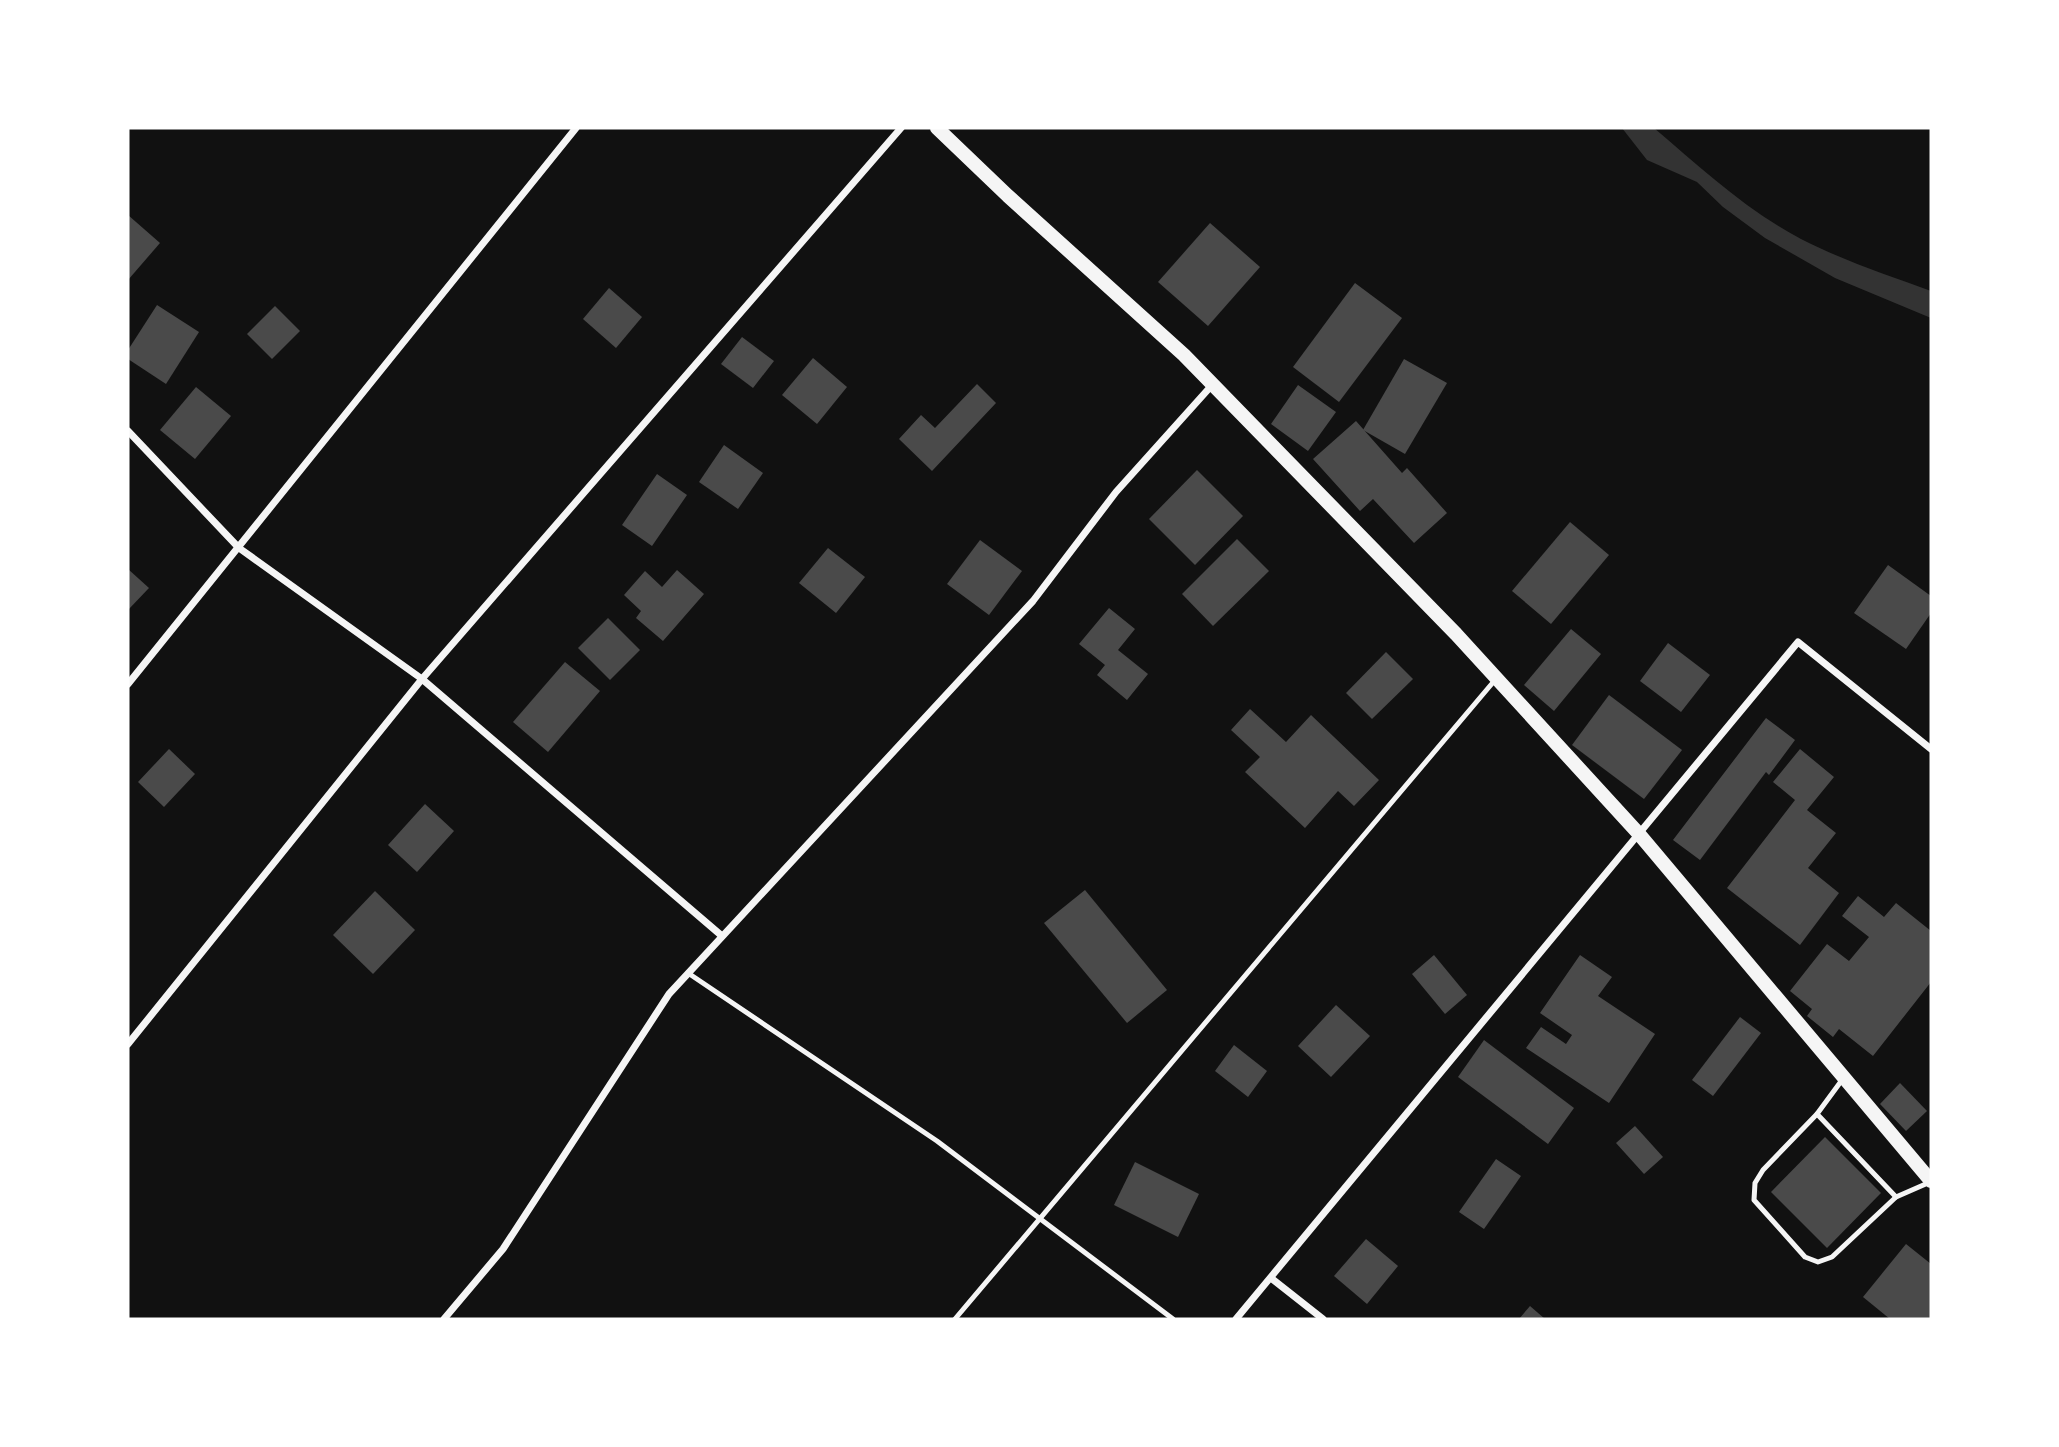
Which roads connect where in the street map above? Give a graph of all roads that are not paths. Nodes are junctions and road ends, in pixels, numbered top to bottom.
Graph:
1 (576, 128) edge
2 (901, 128) edge
3 (937, 128) edge
4 (1213, 384) junction
5 (128, 430) edge
6 (239, 548) junction
7 (1496, 678) junction
8 (422, 679) junction
9 (128, 684) edge
10 (1931, 749) edge
11 (1639, 834) junction
12 (722, 936) junction
13 (688, 973) junction
14 (128, 1044) edge
15 (1844, 1077) junction
16 (1817, 1114) junction
17 (1931, 1181) edge
18 (1896, 1197) junction
19 (1039, 1218) junction
20 (1270, 1278) junction
21 (444, 1319) edge
22 (955, 1319) edge
23 (1173, 1319) edge
24 (1237, 1319) edge
25 (1323, 1319) edge

1 - 6 street
2 - 8 street
3 - 4 main road
4 - 7 main road
4 - 12 street
5 - 6 street
6 - 8 street
6 - 9 street
7 - 11 main road
7 - 19 lane
8 - 12 street
8 - 14 street
10 - 11 street
11 - 15 main road
11 - 20 street
12 - 13 street
13 - 19 lane
13 - 21 street
15 - 16 lane
15 - 17 main road
16 - 18 lane
16 - 18 lane
17 - 18 lane
19 - 22 lane
19 - 23 lane
20 - 24 street
20 - 25 street

